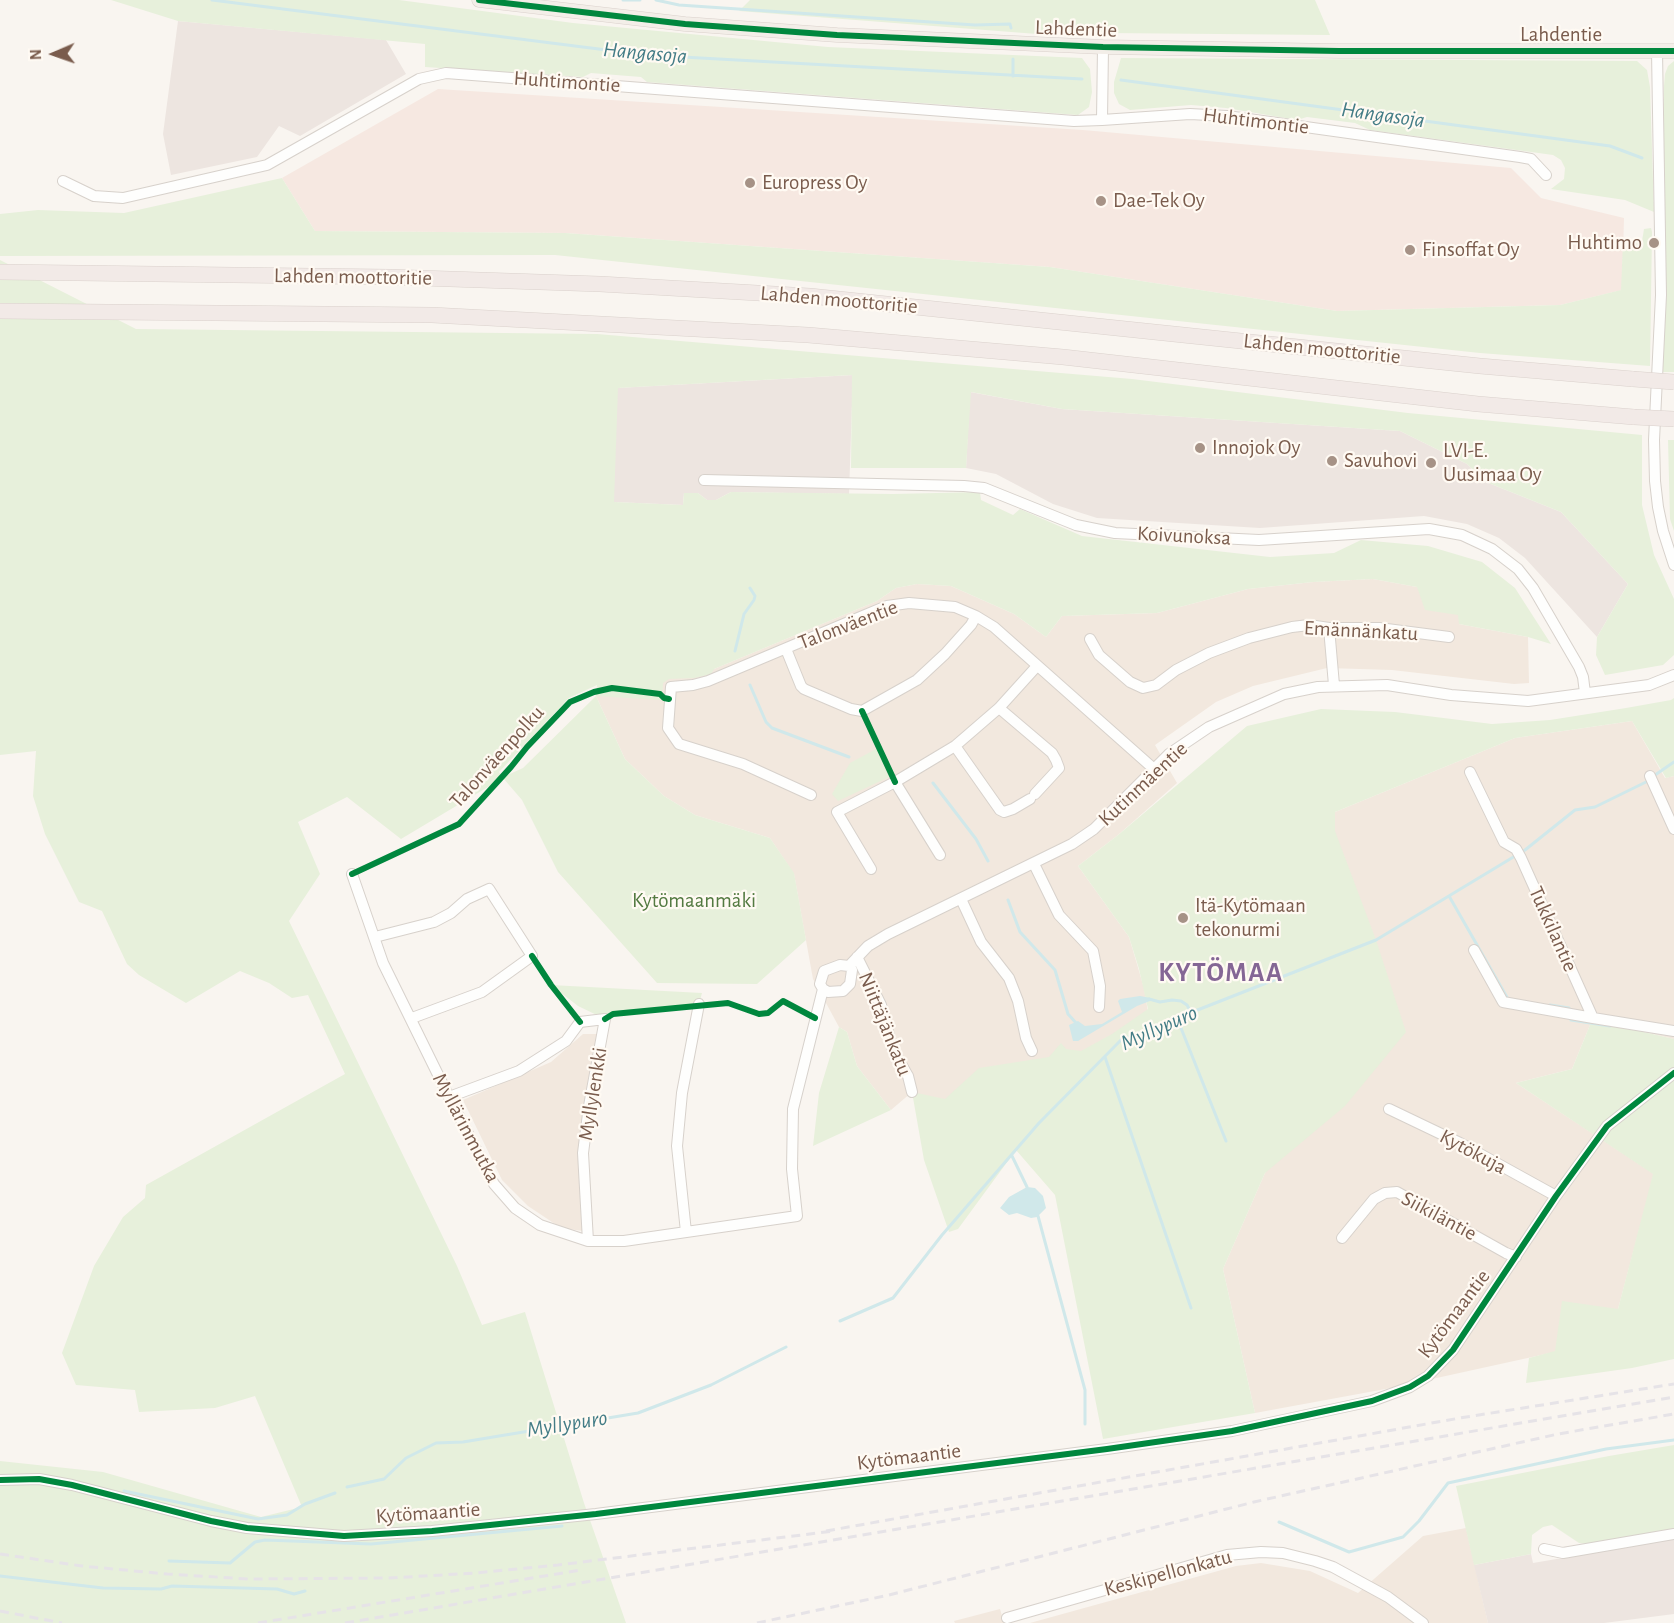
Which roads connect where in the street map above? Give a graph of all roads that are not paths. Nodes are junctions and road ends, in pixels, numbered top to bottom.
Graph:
1 (479, 0) edge
2 (1102, 47) junction
3 (1657, 51) junction
4 (1674, 51) edge
5 (1102, 120) junction
6 (1546, 175) dead end
7 (63, 181) dead end
8 (0, 272) edge
9 (0, 311) edge
10 (1674, 382) edge
11 (1674, 419) edge
12 (704, 480) dead end
13 (1674, 565) edge
14 (976, 616) junction
15 (1329, 628) junction
16 (1449, 637) dead end
17 (1090, 639) dead end
18 (786, 649) junction
19 (1037, 666) junction
20 (1674, 675) edge
21 (1334, 685) junction
22 (1585, 693) junction
23 (999, 708) junction
24 (955, 746) junction
25 (1154, 769) junction
26 (1470, 772) dead end
27 (1650, 776) dead end
28 (895, 782) junction
29 (811, 795) dead end
30 (1674, 829) edge
31 (940, 855) dead end
32 (1034, 864) junction
33 (871, 869) dead end
34 (352, 874) dead end
35 (961, 899) junction
36 (375, 937) junction
37 (1474, 950) dead end
38 (853, 962) junction
39 (823, 989) junction
40 (699, 1005) dead end
41 (1099, 1007) dead end
42 (412, 1018) junction
43 (1593, 1018) junction
44 (1674, 1031) edge
45 (1032, 1051) dead end
46 (1674, 1073) edge
47 (912, 1092) dead end
48 (449, 1097) junction
49 (1389, 1109) dead end
50 (1556, 1196) junction
51 (797, 1216) joint
52 (686, 1232) junction
53 (1342, 1238) dead end
54 (588, 1241) junction
55 (1516, 1257) junction
56 (0, 1480) edge
57 (1674, 1534) edge
58 (1544, 1550) dead end
59 (1006, 1618) dead end
60 (1424, 1623) edge

1 - 2 main road, Lahdentie
2 - 3 main road, Lahdentie
2 - 5 street
3 - 4 main road, Lahdentie
3 - 13 street
5 - 6 street, Huhtimontie
5 - 7 street, Huhtimontie
8 - 10 highway, Lahden moottoritie, bridge
9 - 11 highway, Lahden moottoritie, bridge
12 - 22 street, Koivunoksa
14 - 18 street, Talonväentie
14 - 18 street
14 - 19 street, Talonväentie
15 - 16 street, Emännänkatu
15 - 17 street, Emännänkatu
15 - 21 street
18 - 29 street, Talonväentie
19 - 23 street
19 - 25 street, Talonväentie
20 - 22 street, Kutinmäentie
21 - 22 street, Kutinmäentie
21 - 25 street, Kutinmäentie
23 - 24 street
23 - 24 street
24 - 28 street
25 - 32 street, Kutinmäentie
26 - 43 street, Tukkilantie
27 - 30 street
28 - 31 street
28 - 33 street
32 - 35 street, Kutinmäentie
32 - 41 street
34 - 36 street, Myllärinmutka
35 - 38 street, Kutinmäentie
35 - 45 street
36 - 42 street, Myllärinmutka
36 - 42 street
37 - 43 street
38 - 39 street, Kutinmäentie
38 - 39 street
38 - 47 street, Niittäjänkatu
39 - 51 street, Kutinmäentie
40 - 52 street
42 - 48 street, Myllärinmutka
43 - 44 street
46 - 50 street, Kytömaantie
48 - 54 street, Myllärinmutka
48 - 54 street, Myllylenkki
49 - 50 street, Kytökuja
50 - 55 street, Kytömaantie
51 - 52 street, Myllärinmutka
52 - 54 street, Myllärinmutka
53 - 55 street, Siikiläntie
55 - 56 street, Kytömaantie
57 - 58 street
59 - 60 street, Keskipellonkatu

